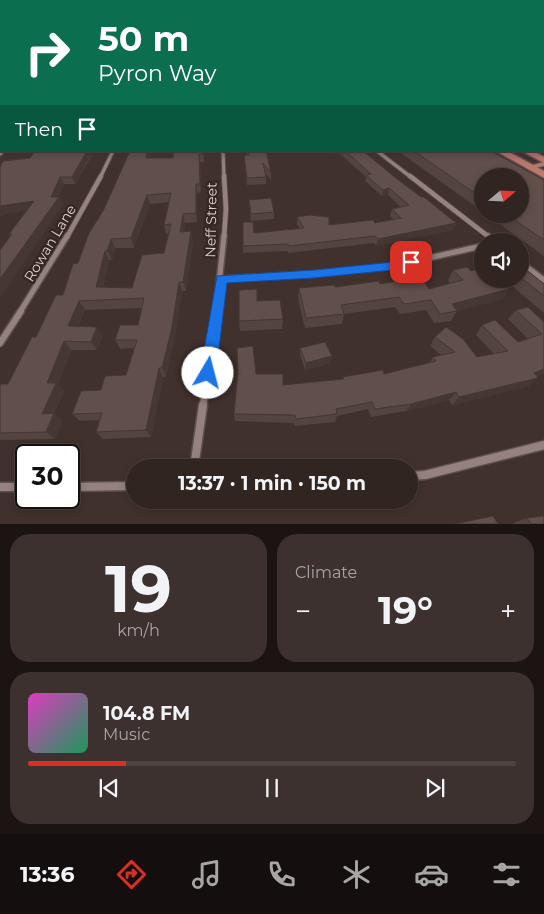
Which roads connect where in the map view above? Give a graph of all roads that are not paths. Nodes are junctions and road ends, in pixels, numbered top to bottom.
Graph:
1 (113, 152) edge
2 (223, 152) edge
3 (378, 152) edge
4 (502, 152) edge
5 (528, 152) edge
6 (544, 162) edge
7 (529, 167) junction
8 (544, 175) edge
9 (484, 233) edge
10 (474, 248) edge
11 (529, 269) edge
12 (221, 279) junction
13 (544, 280) edge
14 (0, 343) edge
15 (544, 445) edge
16 (195, 459) edge
17 (418, 475) edge
18 (126, 486) edge
19 (0, 487) edge
20 (15, 487) edge
21 (80, 487) edge

1 - 14 street, Rowan Lane
2 - 12 street, Neff Street
3 - 9 street
4 - 7 main road
5 - 6 main road
6 - 7 street
7 - 8 main road
10 - 12 street
11 - 13 street
12 - 16 street, Neff Street
15 - 17 street
18 - 21 street
19 - 20 street

